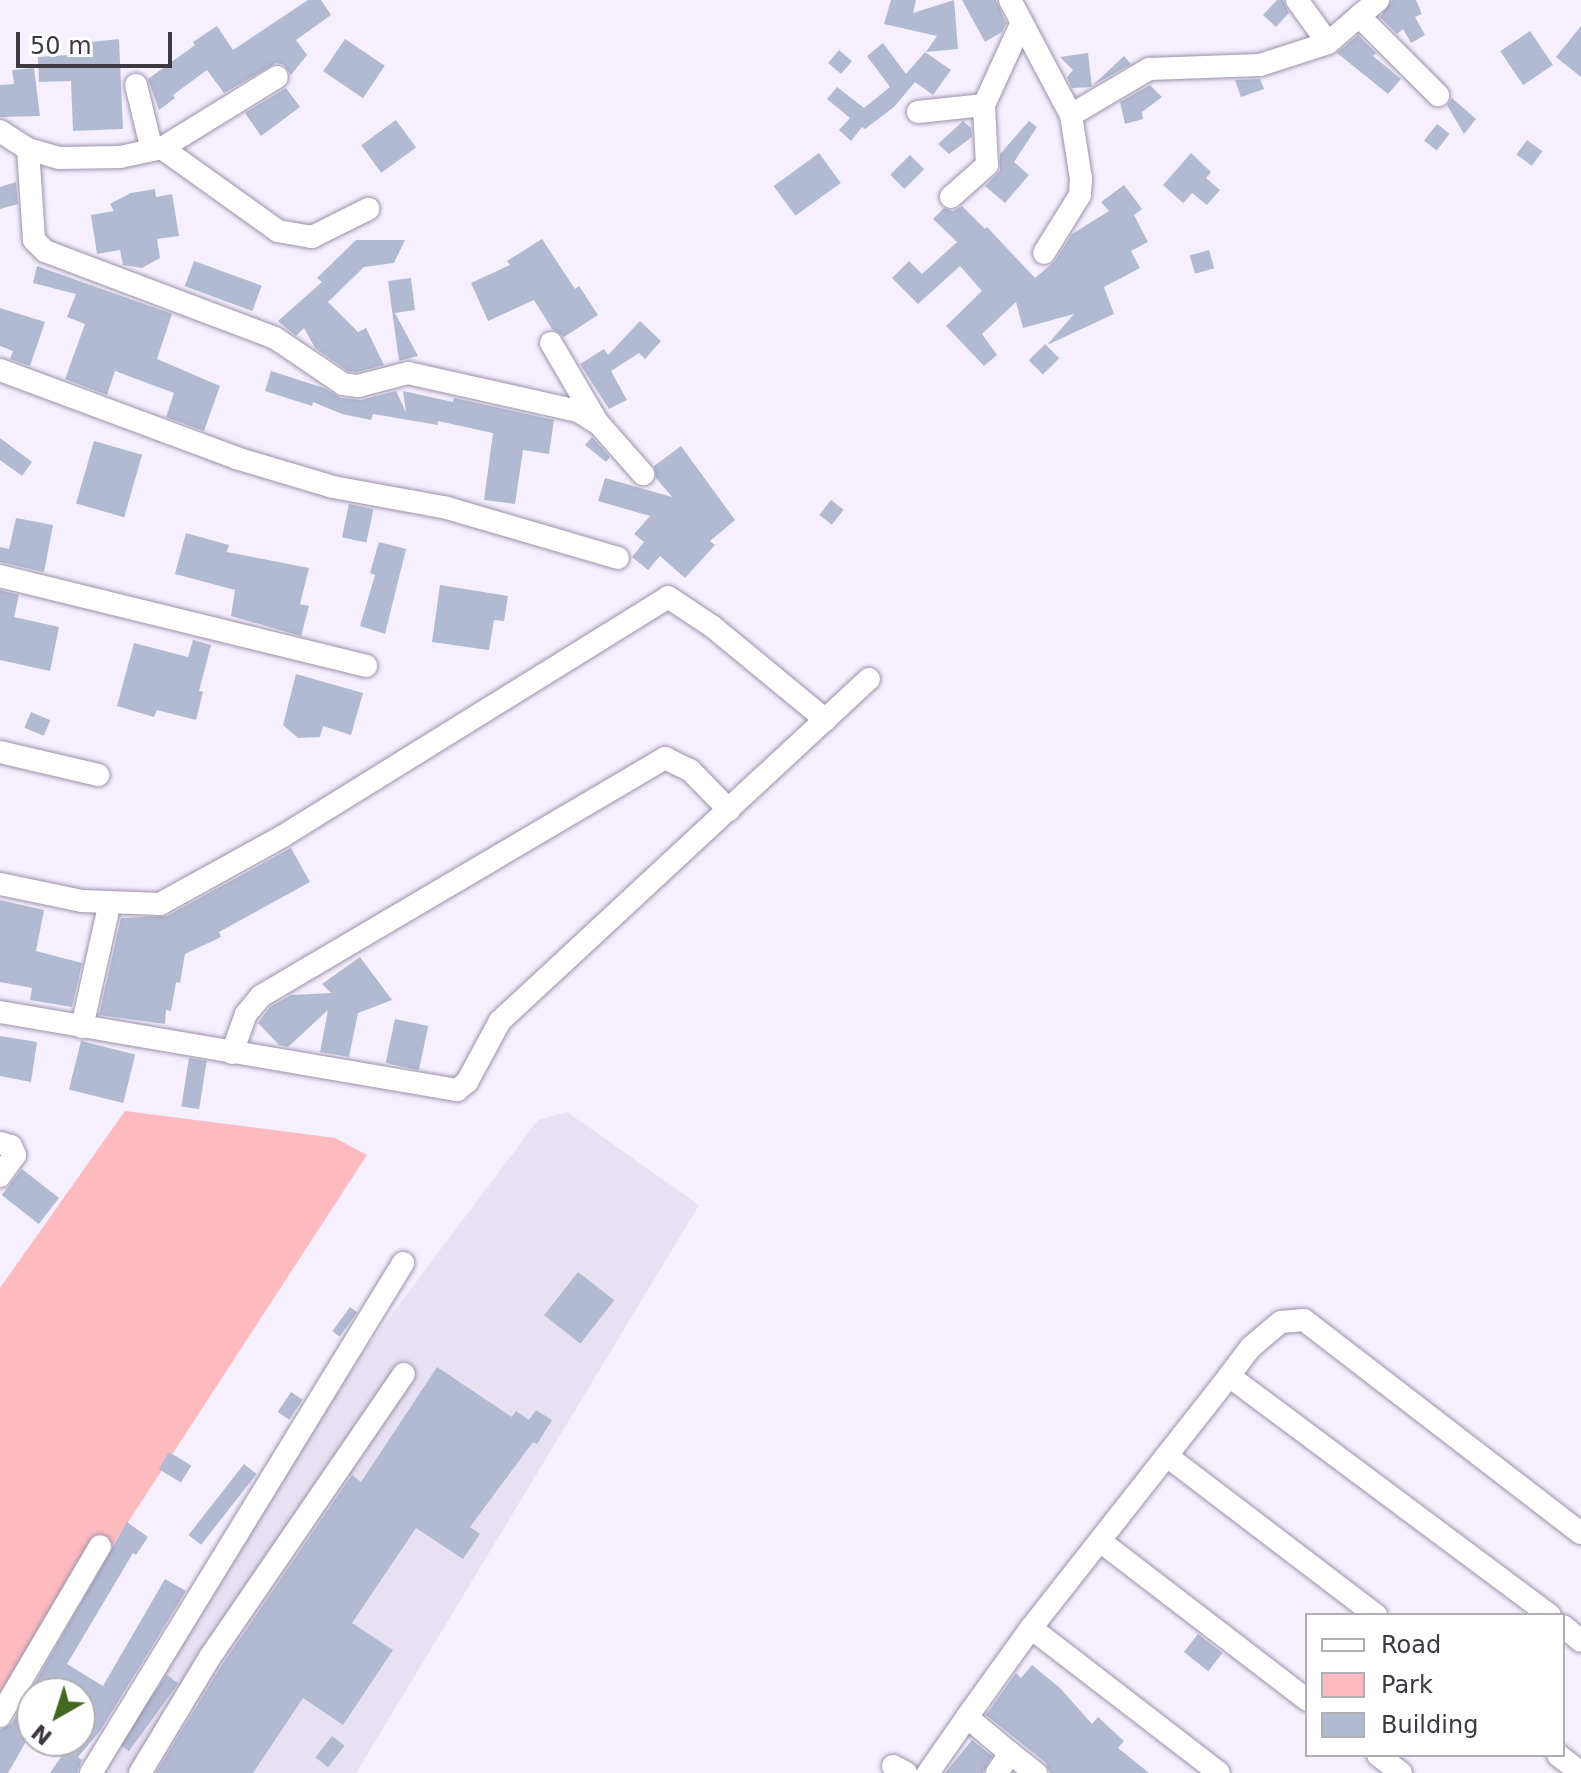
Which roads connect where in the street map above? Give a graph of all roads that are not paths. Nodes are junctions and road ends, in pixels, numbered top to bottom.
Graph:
1 (1010, 0) edge
2 (1297, 0) edge
3 (1378, 0) edge
4 (1359, 16) junction
5 (1022, 22) junction
6 (1328, 43) junction
7 (277, 77) dead end
8 (136, 85) dead end
9 (1438, 95) dead end
10 (984, 105) junction
11 (918, 112) dead end
12 (1071, 115) junction
13 (0, 131) edge
14 (28, 149) junction
15 (157, 149) junction
16 (951, 197) dead end
17 (368, 209) dead end
18 (1044, 253) dead end
19 (551, 343) dead end
20 (0, 370) edge
21 (599, 424) junction
22 (643, 474) dead end
23 (618, 558) dead end
24 (0, 576) edge
25 (366, 666) dead end
26 (869, 679) dead end
27 (826, 720) junction
28 (0, 752) edge
29 (98, 775) dead end
30 (729, 810) junction
31 (0, 884) edge
32 (110, 902) junction
33 (0, 1012) edge
34 (82, 1027) junction
35 (232, 1053) junction
36 (0, 1143) edge
37 (0, 1176) edge
38 (403, 1263) dead end
39 (404, 1374) dead end
40 (1229, 1376) junction
41 (1167, 1456) junction
42 (1581, 1533) edge
43 (1100, 1541) junction
44 (100, 1546) dead end
45 (1373, 1613) edge
46 (1547, 1613) edge
47 (1031, 1628) junction
48 (1565, 1628) edge
49 (1581, 1641) edge
50 (1305, 1698) edge
51 (0, 1716) edge
52 (967, 1717) junction
53 (1010, 1753) junction
54 (1381, 1757) edge
55 (1561, 1757) edge
56 (91, 1773) edge
57 (140, 1773) edge
58 (928, 1773) edge
59 (997, 1773) edge
60 (1036, 1773) edge
61 (1219, 1773) edge
62 (1401, 1773) edge
63 (1581, 1773) edge

1 - 5 street
2 - 6 street
3 - 4 street
4 - 6 street
4 - 9 street
5 - 10 street
5 - 12 street
6 - 12 street
7 - 15 street
8 - 15 street
10 - 11 street
10 - 16 street
12 - 18 street
13 - 14 street
14 - 15 street
14 - 21 street
15 - 17 street
19 - 21 street
20 - 23 street
21 - 22 street
24 - 25 street
26 - 27 street
27 - 30 street
27 - 32 street
28 - 29 street
30 - 35 street
30 - 35 street
31 - 32 street
32 - 34 street
33 - 34 street
34 - 35 street
36 - 37 street
38 - 56 street
39 - 57 street
40 - 41 street
40 - 42 street
40 - 46 street
41 - 43 street
41 - 45 street
43 - 47 street
43 - 50 street
44 - 51 street
47 - 52 street
47 - 61 street
48 - 49 street
52 - 53 street
52 - 58 street
53 - 59 street
53 - 60 street
54 - 62 street
55 - 63 street

